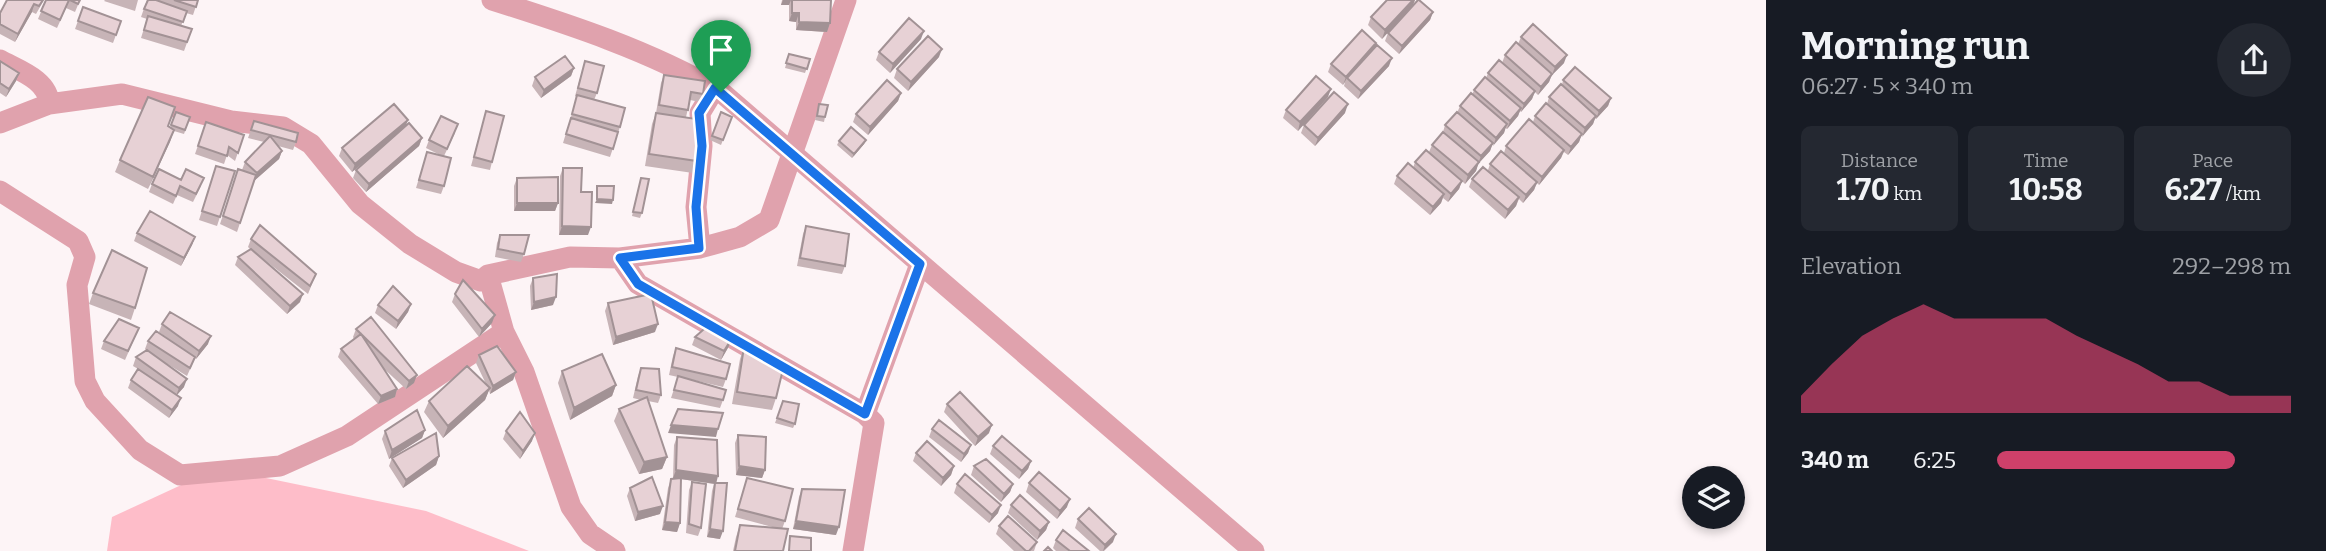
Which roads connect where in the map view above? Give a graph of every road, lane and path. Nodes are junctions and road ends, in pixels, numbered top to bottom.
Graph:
1 (492, 0) edge
2 (846, 0) edge
3 (0, 60) edge
4 (715, 88) junction
5 (49, 104) junction
6 (0, 123) edge
7 (790, 155) junction
8 (0, 191) edge
9 (699, 248) junction
10 (620, 258) junction
11 (920, 264) junction
12 (488, 275) junction
13 (504, 332) junction
14 (865, 414) junction
15 (615, 551) edge
16 (853, 551) edge
17 (1254, 551) edge

1 - 4 street
2 - 7 street
3 - 5 street
4 - 7 street
4 - 9 street
5 - 6 street
5 - 12 street
7 - 9 street
7 - 11 street
8 - 13 street
9 - 10 street
10 - 12 street
10 - 14 street
11 - 14 street
11 - 17 street
12 - 13 street
13 - 15 street
14 - 16 street

